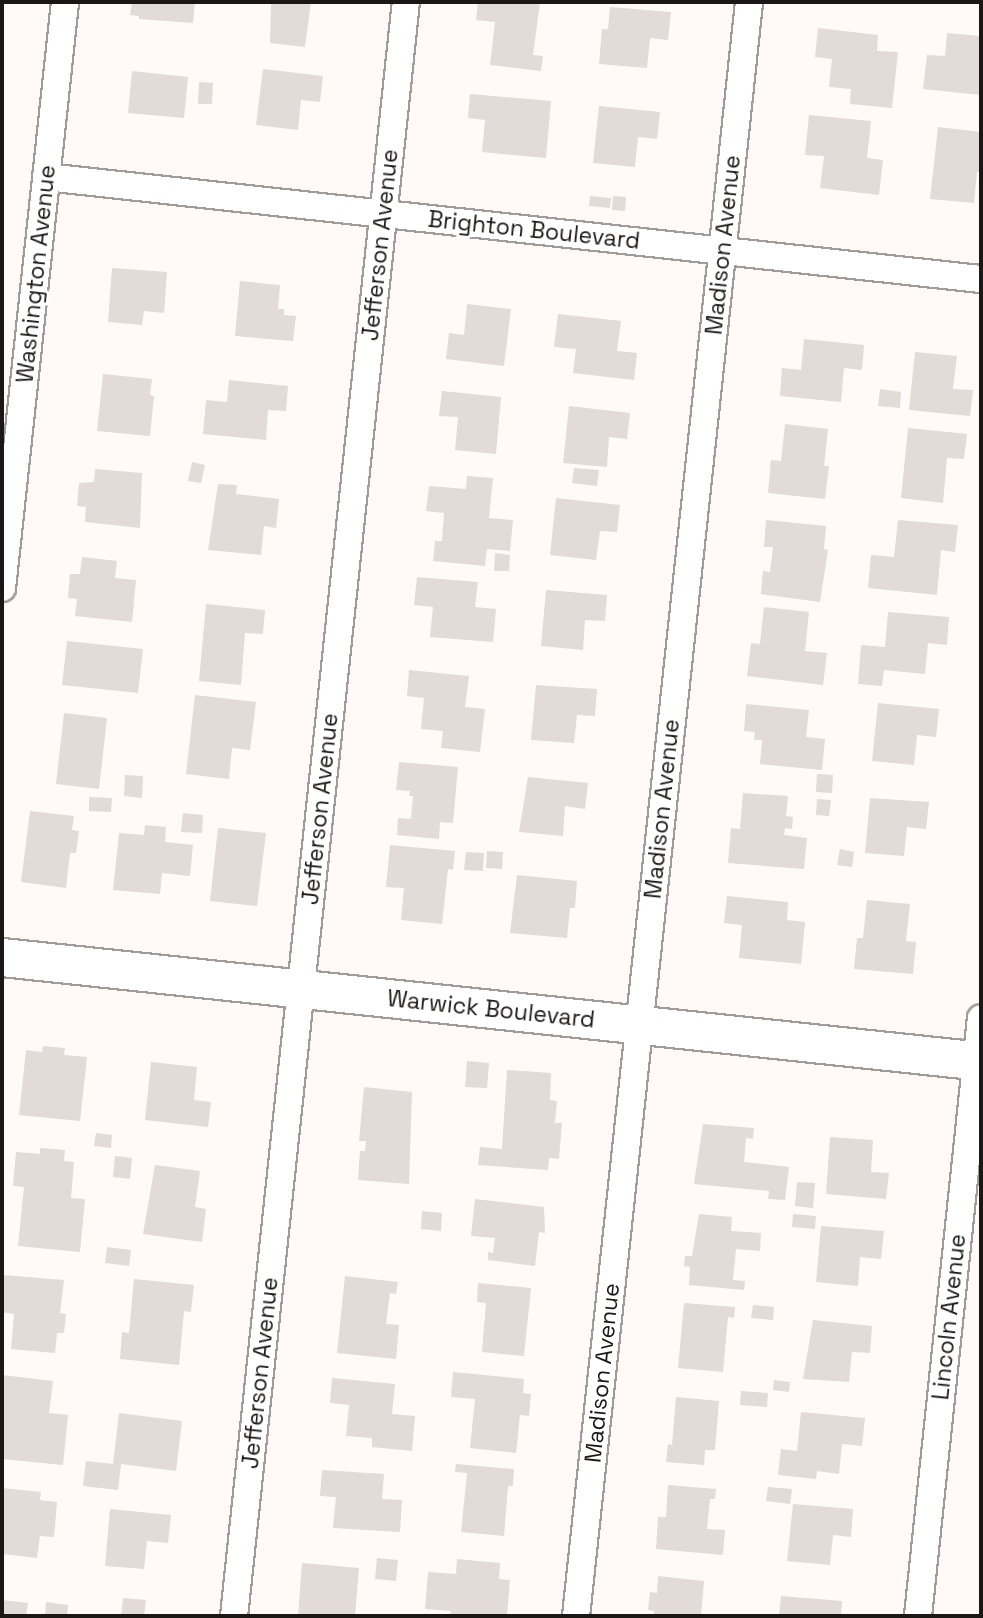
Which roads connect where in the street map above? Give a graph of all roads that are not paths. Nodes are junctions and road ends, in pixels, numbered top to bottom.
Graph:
1 (65, 2) edge
2 (406, 2) edge
3 (749, 2) edge
4 (46, 177) junction
5 (383, 214) junction
6 (722, 251) junction
7 (981, 279) edge
8 (2, 588) edge
9 (2, 957) edge
10 (301, 988) junction
11 (981, 1018) edge
12 (639, 1025) junction
13 (979, 1060) edge
14 (234, 1616) edge
15 (576, 1616) edge
16 (918, 1616) edge

1 - 4 street, Washington Avenue
2 - 5 street, Jefferson Avenue
3 - 6 street, Madison Avenue
4 - 5 street, Brighton Boulevard
4 - 8 street, Washington Avenue
5 - 6 street, Brighton Boulevard
5 - 10 street, Jefferson Avenue
6 - 7 street, Brighton Boulevard
6 - 12 street, Madison Avenue
9 - 10 street, Warwick Boulevard
10 - 12 street, Warwick Boulevard
10 - 14 street, Jefferson Avenue
11 - 13 street, Lincoln Avenue
12 - 13 street, Warwick Boulevard
12 - 15 street, Madison Avenue
13 - 16 street, Lincoln Avenue

